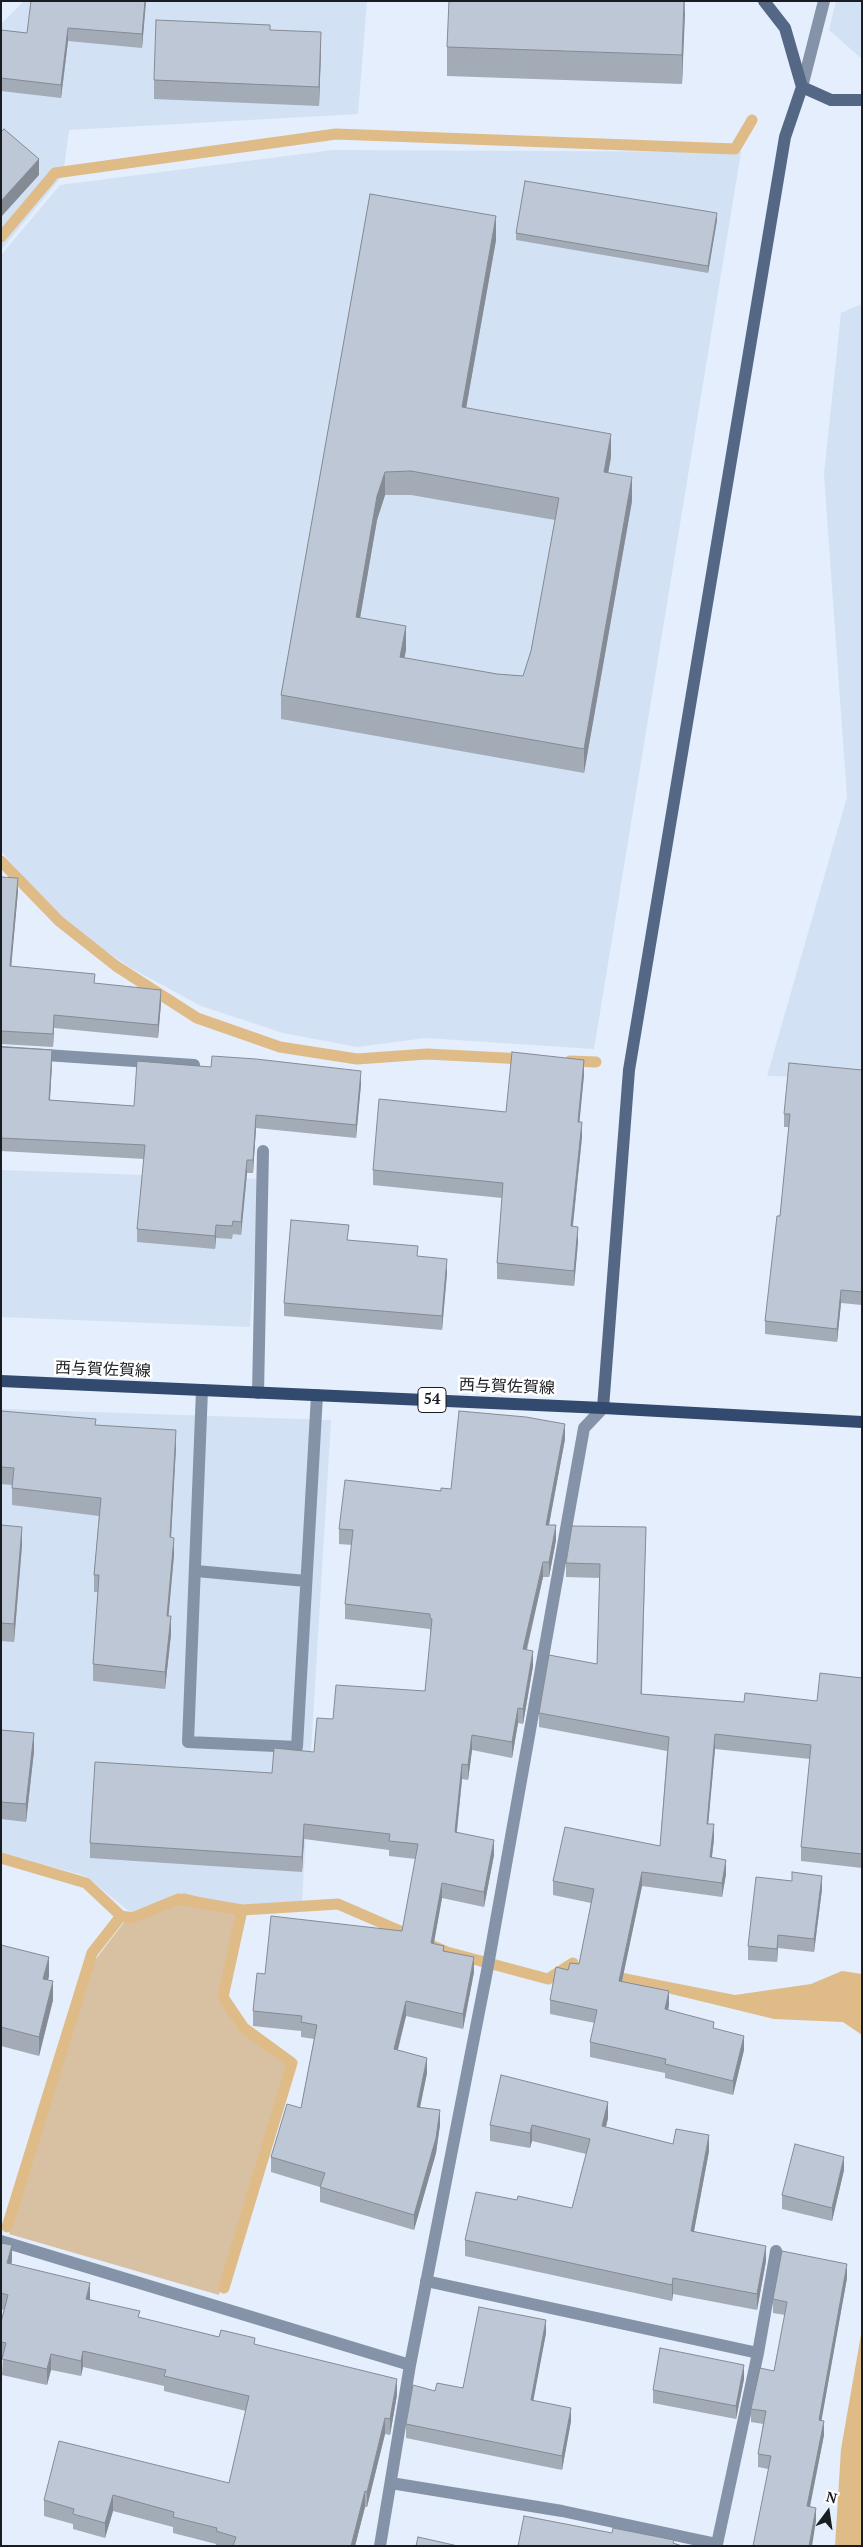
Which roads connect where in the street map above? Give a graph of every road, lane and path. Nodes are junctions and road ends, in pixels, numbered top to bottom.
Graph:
1 (764, 1) edge
2 (824, 1) edge
3 (802, 87) junction
4 (862, 100) edge
5 (1, 1052) edge
6 (194, 1065) edge
7 (263, 1151) dead end
8 (1, 1382) edge
9 (202, 1390) junction
10 (258, 1393) junction
11 (316, 1395) junction
12 (603, 1408) junction
13 (862, 1422) edge
14 (196, 1571) junction
15 (306, 1581) junction
16 (1, 2241) edge
17 (776, 2250) dead end
18 (426, 2282) junction
19 (758, 2353) junction
20 (410, 2365) junction
21 (391, 2483) junction
22 (380, 2546) edge

1 - 3 street
2 - 3 street
3 - 4 street
3 - 12 street
5 - 6 street
7 - 10 street
8 - 9 main road, 西与賀佐賀線 / 54
9 - 10 main road, 西与賀佐賀線 / 54
9 - 14 street
10 - 11 main road, 西与賀佐賀線 / 54
11 - 12 main road, 西与賀佐賀線 / 54
11 - 15 street
12 - 13 main road, 西与賀佐賀線 / 54
12 - 18 street
14 - 15 street
14 - 15 street
16 - 20 street
17 - 19 street
18 - 19 street
18 - 20 street
19 - 21 street
20 - 21 street
21 - 22 street

